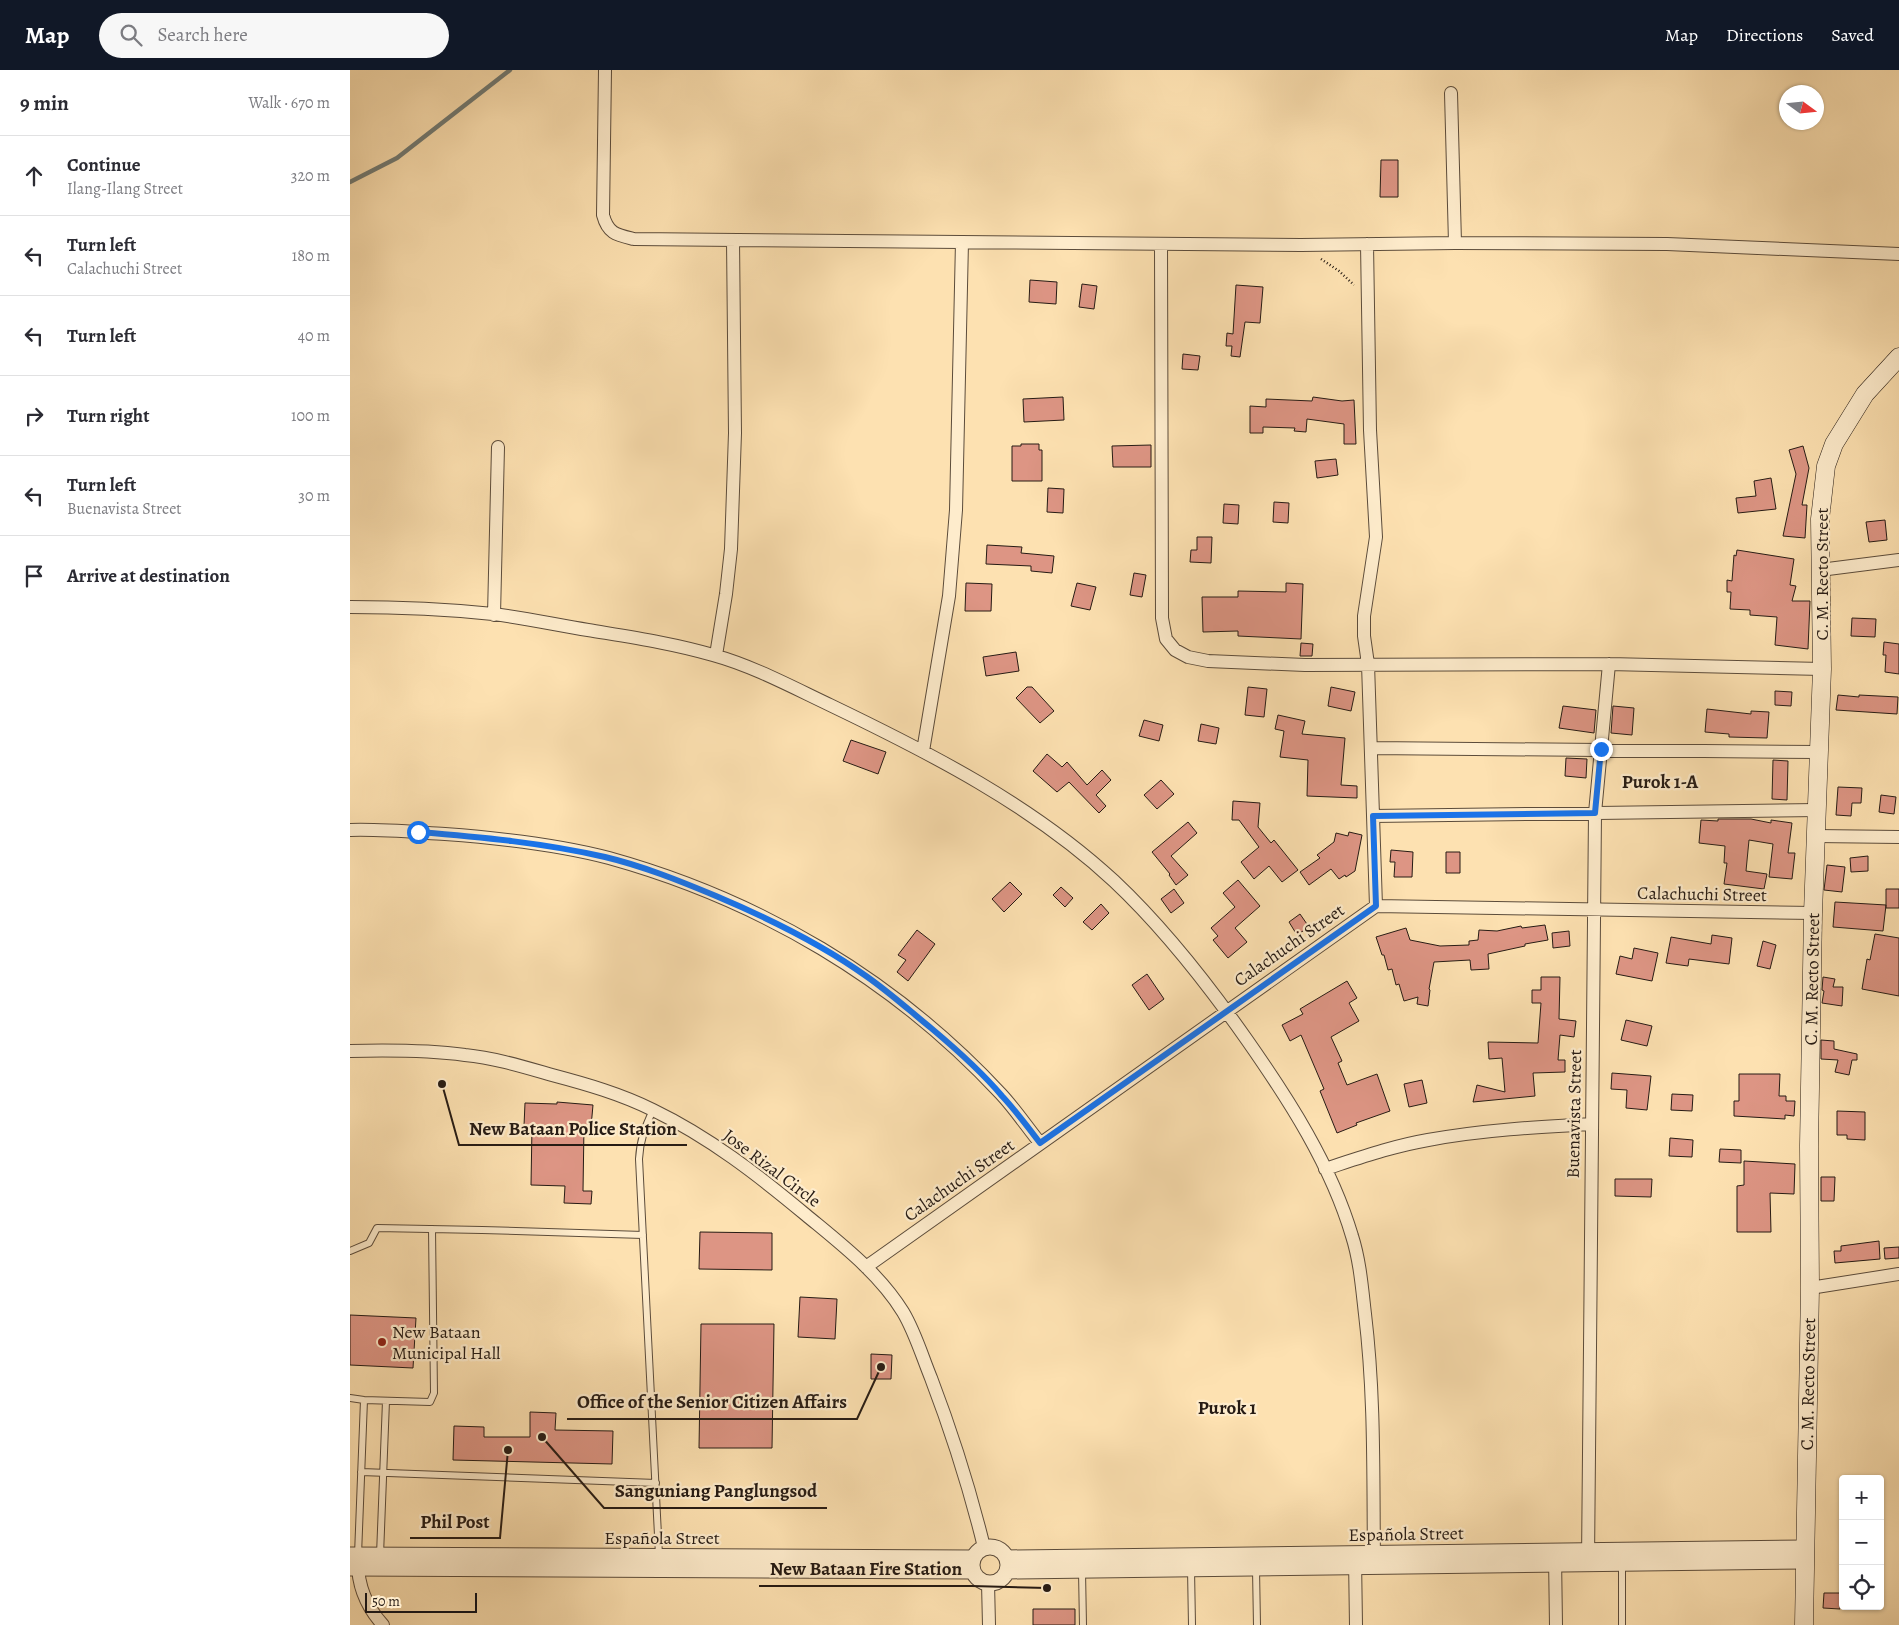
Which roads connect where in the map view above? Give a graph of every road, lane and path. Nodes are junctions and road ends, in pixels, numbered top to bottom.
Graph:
1 (605, 70) edge
2 (1451, 92) dead end
3 (733, 240) junction
4 (962, 242) junction
5 (1455, 243) junction
6 (1161, 244) junction
7 (1367, 244) junction
8 (1301, 246) junction
9 (1899, 254) edge
10 (1368, 297) junction
11 (1899, 357) edge
12 (498, 447) dead end
13 (1899, 560) edge
14 (1820, 570) junction
15 (350, 607) edge
16 (494, 614) junction
17 (716, 655) junction
18 (1368, 664) junction
19 (1609, 664) junction
20 (1822, 670) junction
21 (1370, 748) junction
22 (1601, 749) junction
23 (923, 751) junction
24 (1819, 752) junction
25 (1817, 810) junction
26 (1595, 813) junction
27 (1373, 816) junction
28 (350, 830) edge
29 (1816, 836) junction
30 (1899, 837) edge
31 (1376, 906) junction
32 (1594, 910) junction
33 (1813, 913) junction
34 (1226, 1011) junction
35 (350, 1051) edge
36 (653, 1110) junction
37 (1592, 1124) junction
38 (1040, 1143) junction
39 (1326, 1169) junction
40 (432, 1229) junction
41 (643, 1235) junction
42 (350, 1251) edge
43 (866, 1267) junction
44 (1899, 1274) edge
45 (1810, 1288) junction
46 (350, 1398) edge
47 (364, 1400) junction
48 (386, 1401) junction
49 (361, 1472) junction
50 (383, 1473) junction
51 (656, 1483) junction
52 (1805, 1555) junction
53 (1588, 1557) junction
54 (1623, 1557) junction
55 (1555, 1558) junction
56 (977, 1559) junction
57 (1355, 1560) junction
58 (1374, 1560) junction
59 (354, 1561) edge
60 (380, 1561) junction
61 (1256, 1561) junction
62 (659, 1564) junction
63 (1007, 1565) junction
64 (1191, 1569) junction
65 (1082, 1571) junction
66 (988, 1583) junction
67 (383, 1625) edge
68 (989, 1625) edge
69 (1083, 1625) edge
70 (1192, 1625) edge
71 (1257, 1625) edge
72 (1356, 1625) edge
73 (1556, 1625) edge
74 (1622, 1625) edge
75 (1804, 1625) edge

1 - 3 street
2 - 5 street
3 - 4 street
3 - 17 street
4 - 6 street
4 - 23 street
5 - 7 street
5 - 9 street
6 - 8 street
6 - 18 street
7 - 8 street
7 - 10 street
8 - 10 path
10 - 18 street
11 - 14 main road, C. M. Recto Street
12 - 16 street
13 - 14 street
14 - 20 main road, C. M. Recto Street
15 - 16 street
16 - 17 street
17 - 23 street
18 - 19 street
18 - 21 street
19 - 20 street
19 - 22 street, Buenavista Street
20 - 24 main road, C. M. Recto Street
21 - 22 street
21 - 27 street
22 - 24 street
22 - 26 street, Buenavista Street
23 - 34 street
24 - 25 main road, C. M. Recto Street
25 - 26 street
25 - 29 main road, C. M. Recto Street
26 - 27 street
26 - 32 street, Buenavista Street
27 - 31 street
28 - 38 street
29 - 30 street
29 - 33 main road, C. M. Recto Street
31 - 32 street, Calachuchi Street
31 - 34 street, Calachuchi Street
32 - 33 street, Calachuchi Street
32 - 37 street, Buenavista Street
33 - 45 main road, C. M. Recto Street
34 - 38 street, Calachuchi Street
34 - 39 street
35 - 36 street, Jose Rizal Circle
36 - 41 lane
36 - 43 street, Jose Rizal Circle
37 - 39 street
37 - 53 street, Buenavista Street
38 - 43 street, Calachuchi Street
39 - 58 street
40 - 41 lane
40 - 42 lane
40 - 48 lane
41 - 51 lane
43 - 56 street, Jose Rizal Circle
44 - 45 street
45 - 52 main road, C. M. Recto Street
46 - 47 lane
47 - 48 lane
47 - 49 lane
48 - 50 lane
49 - 50 lane
49 - 59 lane
50 - 51 lane
50 - 60 lane
51 - 62 lane
52 - 54 street, Española Street
52 - 75 main road, C. M. Recto Street
53 - 54 street, Española Street
53 - 55 street, Española Street
54 - 74 lane
55 - 58 street, Española Street
55 - 73 street
56 - 62 street, Española Street
56 - 63 street
56 - 66 street
57 - 58 street, Española Street
57 - 61 street, Española Street
57 - 72 street
59 - 60 street, Española Street
59 - 67 street
60 - 62 street, Española Street
61 - 63 street, Española Street
61 - 64 street, Española Street
61 - 71 lane
63 - 65 street, Española Street
63 - 66 street
64 - 65 street, Española Street
64 - 70 lane
65 - 69 lane
66 - 68 street

